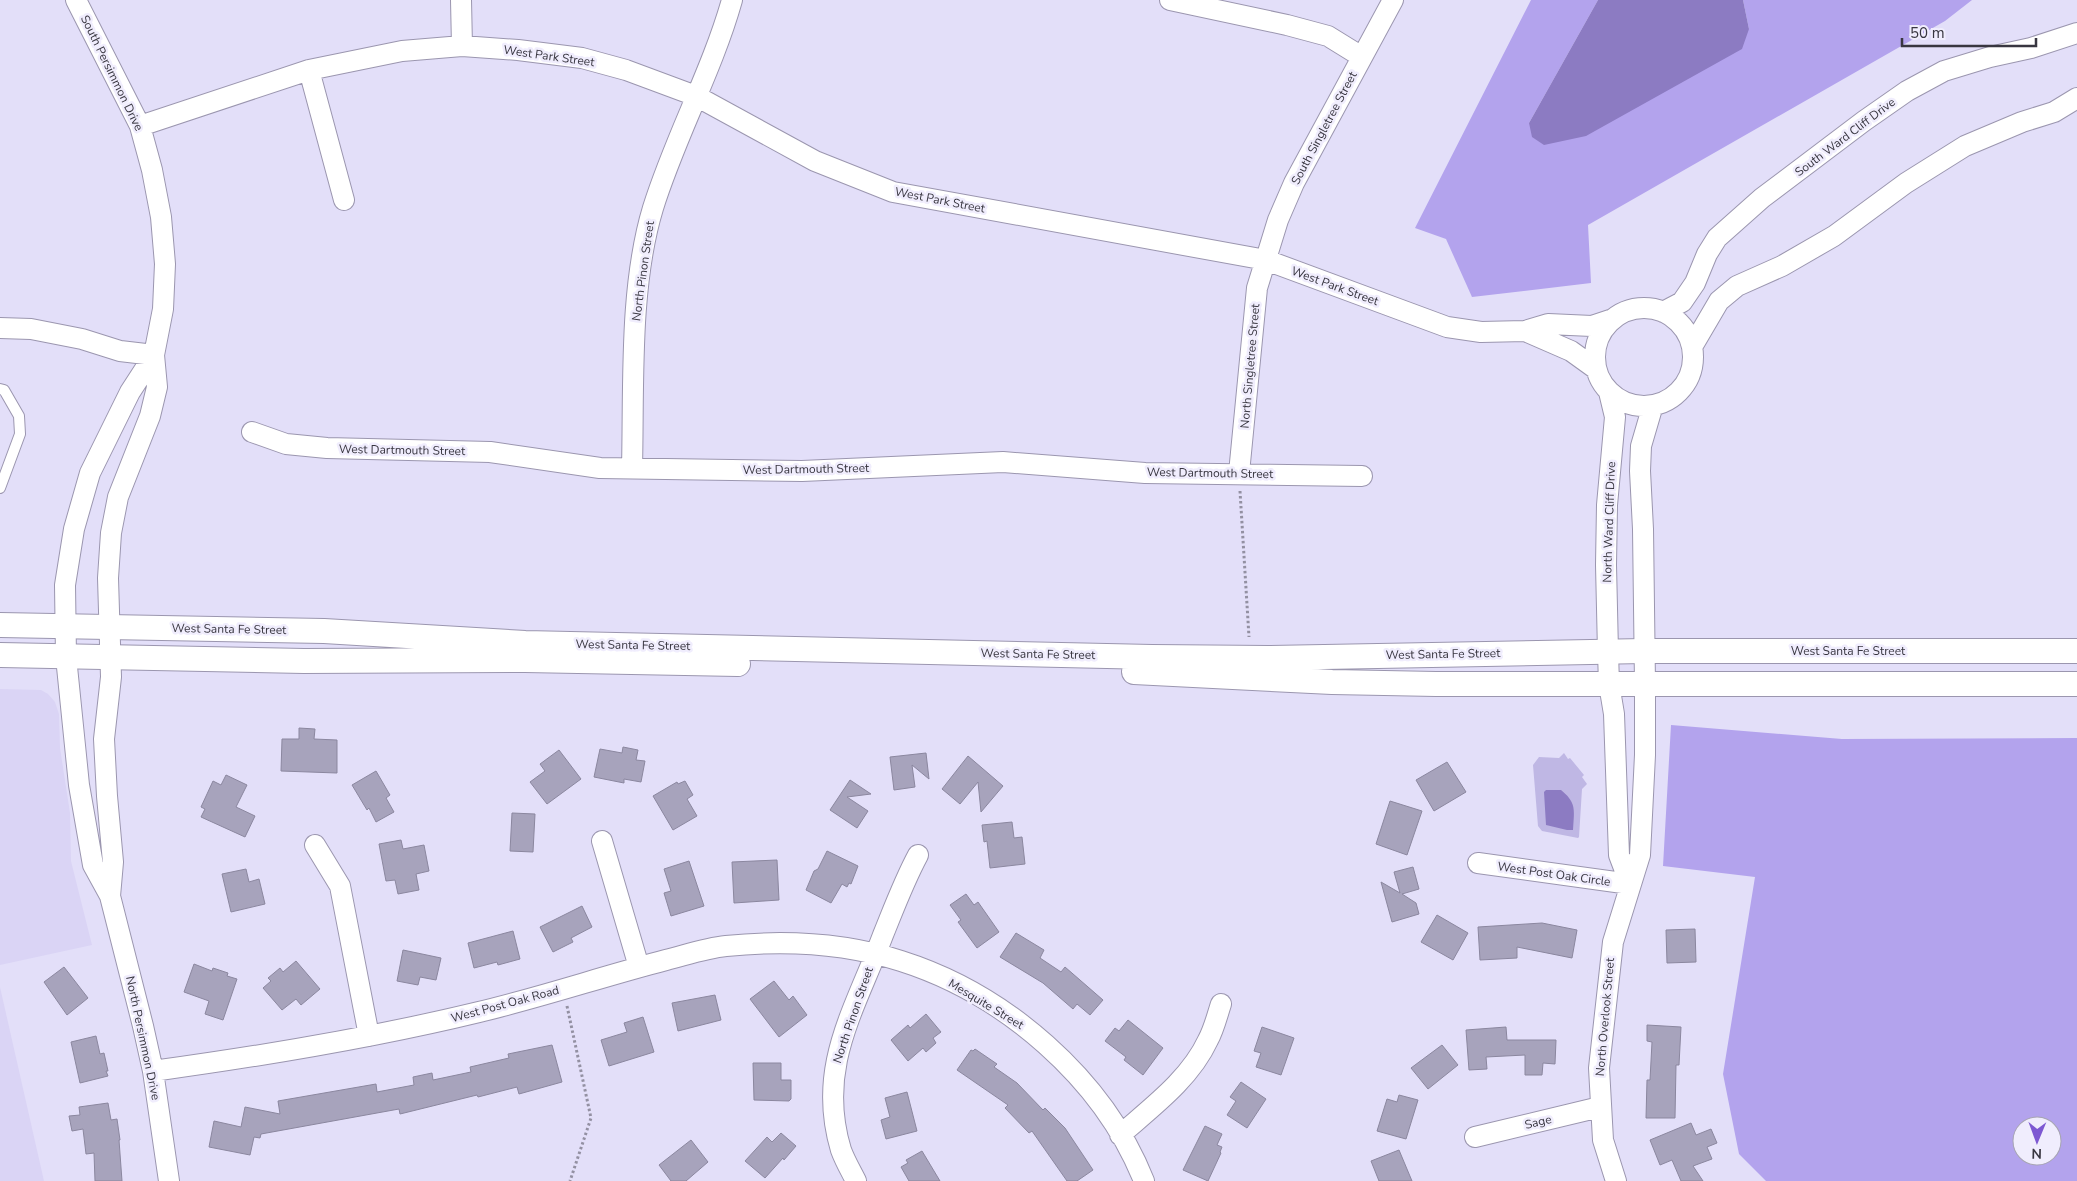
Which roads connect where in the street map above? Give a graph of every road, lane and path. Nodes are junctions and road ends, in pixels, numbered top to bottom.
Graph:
1 (76, 0) edge
2 (461, 0) edge
3 (732, 0) edge
4 (1170, 0) edge
5 (1392, 0) edge
6 (2077, 33) edge
7 (462, 46) junction
8 (1362, 57) junction
9 (309, 70) junction
10 (696, 96) junction
11 (2077, 98) edge
12 (140, 126) junction
13 (344, 200) dead end
14 (1266, 260) junction
15 (1663, 312) junction
16 (1613, 319) junction
17 (0, 328) edge
18 (1525, 331) junction
19 (1692, 347) junction
20 (154, 355) junction
21 (1596, 369) junction
22 (0, 389) edge
23 (1609, 392) junction
24 (1653, 406) junction
25 (252, 432) dead end
26 (632, 468) junction
27 (1239, 473) junction
28 (1362, 476) dead end
29 (0, 488) edge
30 (0, 625) edge
31 (67, 626) junction
32 (110, 626) junction
33 (2077, 651) edge
34 (1608, 652) junction
35 (1644, 652) junction
36 (0, 656) edge
37 (66, 656) junction
38 (1250, 657) junction
39 (110, 658) junction
40 (1609, 684) junction
41 (1645, 684) junction
42 (2077, 684) edge
43 (602, 841) dead end
44 (315, 846) dead end
45 (918, 855) dead end
46 (1478, 863) dead end
47 (1630, 884) junction
48 (110, 896) junction
49 (874, 955) junction
50 (639, 967) junction
51 (564, 988) junction
52 (1221, 1004) dead end
53 (369, 1036) junction
54 (152, 1071) junction
55 (1600, 1107) junction
56 (1120, 1135) junction
57 (1475, 1137) dead end
58 (170, 1181) edge
59 (570, 1181) edge
60 (856, 1181) edge
61 (1144, 1181) edge
62 (1616, 1181) edge

1 - 12 street, South Persimmon Drive
2 - 7 street
3 - 10 street, North Pinon Street
4 - 8 street
5 - 8 street, South Singletree Street
6 - 15 street, South Ward Cliff Drive
7 - 9 street, West Park Street
7 - 10 street, West Park Street
8 - 14 street, South Singletree Street
9 - 12 street, West Park Street
9 - 13 street
10 - 14 street, West Park Street
10 - 26 street, North Pinon Street
11 - 19 street
12 - 20 street, South Persimmon Drive
14 - 18 street, West Park Street
14 - 27 street, North Singletree Street
15 - 16 street
15 - 19 street
16 - 18 street, West Park Street
16 - 21 street
17 - 20 street
18 - 21 street, West Park Street
19 - 24 street
20 - 31 street, South Persimmon Drive
20 - 32 street, South Persimmon Drive
21 - 23 street
22 - 29 lane
23 - 24 street
23 - 34 street, North Ward Cliff Drive
24 - 35 street
25 - 26 street, West Dartmouth Street
26 - 27 street, West Dartmouth Street
27 - 28 street, West Dartmouth Street
27 - 38 path
30 - 31 street, West Santa Fe Street
31 - 32 street, West Santa Fe Street
31 - 37 street, North Persimmon Drive
32 - 38 street, West Santa Fe Street
32 - 39 street, North Persimmon Drive
33 - 35 street, West Santa Fe Street
34 - 35 street, West Santa Fe Street
34 - 38 street, West Santa Fe Street
34 - 40 street
35 - 41 street, North Overlook Street
36 - 37 street, West Santa Fe Street
37 - 39 street, West Santa Fe Street
37 - 48 street, North Persimmon Drive
39 - 40 street, West Santa Fe Street
39 - 48 street, North Persimmon Drive
40 - 41 street, West Santa Fe Street
40 - 47 street
41 - 42 street, West Santa Fe Street
41 - 47 street, North Overlook Street
43 - 50 street
44 - 53 street
45 - 49 street, North Pinon Street
46 - 47 street, West Post Oak Circle
47 - 55 street, North Overlook Street
48 - 54 street, North Persimmon Drive
49 - 50 street, West Post Oak Road
49 - 56 street, Mesquite Street
49 - 60 street, North Pinon Street
50 - 51 street, West Post Oak Road
51 - 53 street, West Post Oak Road
51 - 59 path
52 - 56 street
53 - 54 street, West Post Oak Road
54 - 58 street, North Persimmon Drive
55 - 57 street, Sage
55 - 62 street, North Overlook Street
56 - 61 street, Mesquite Street

